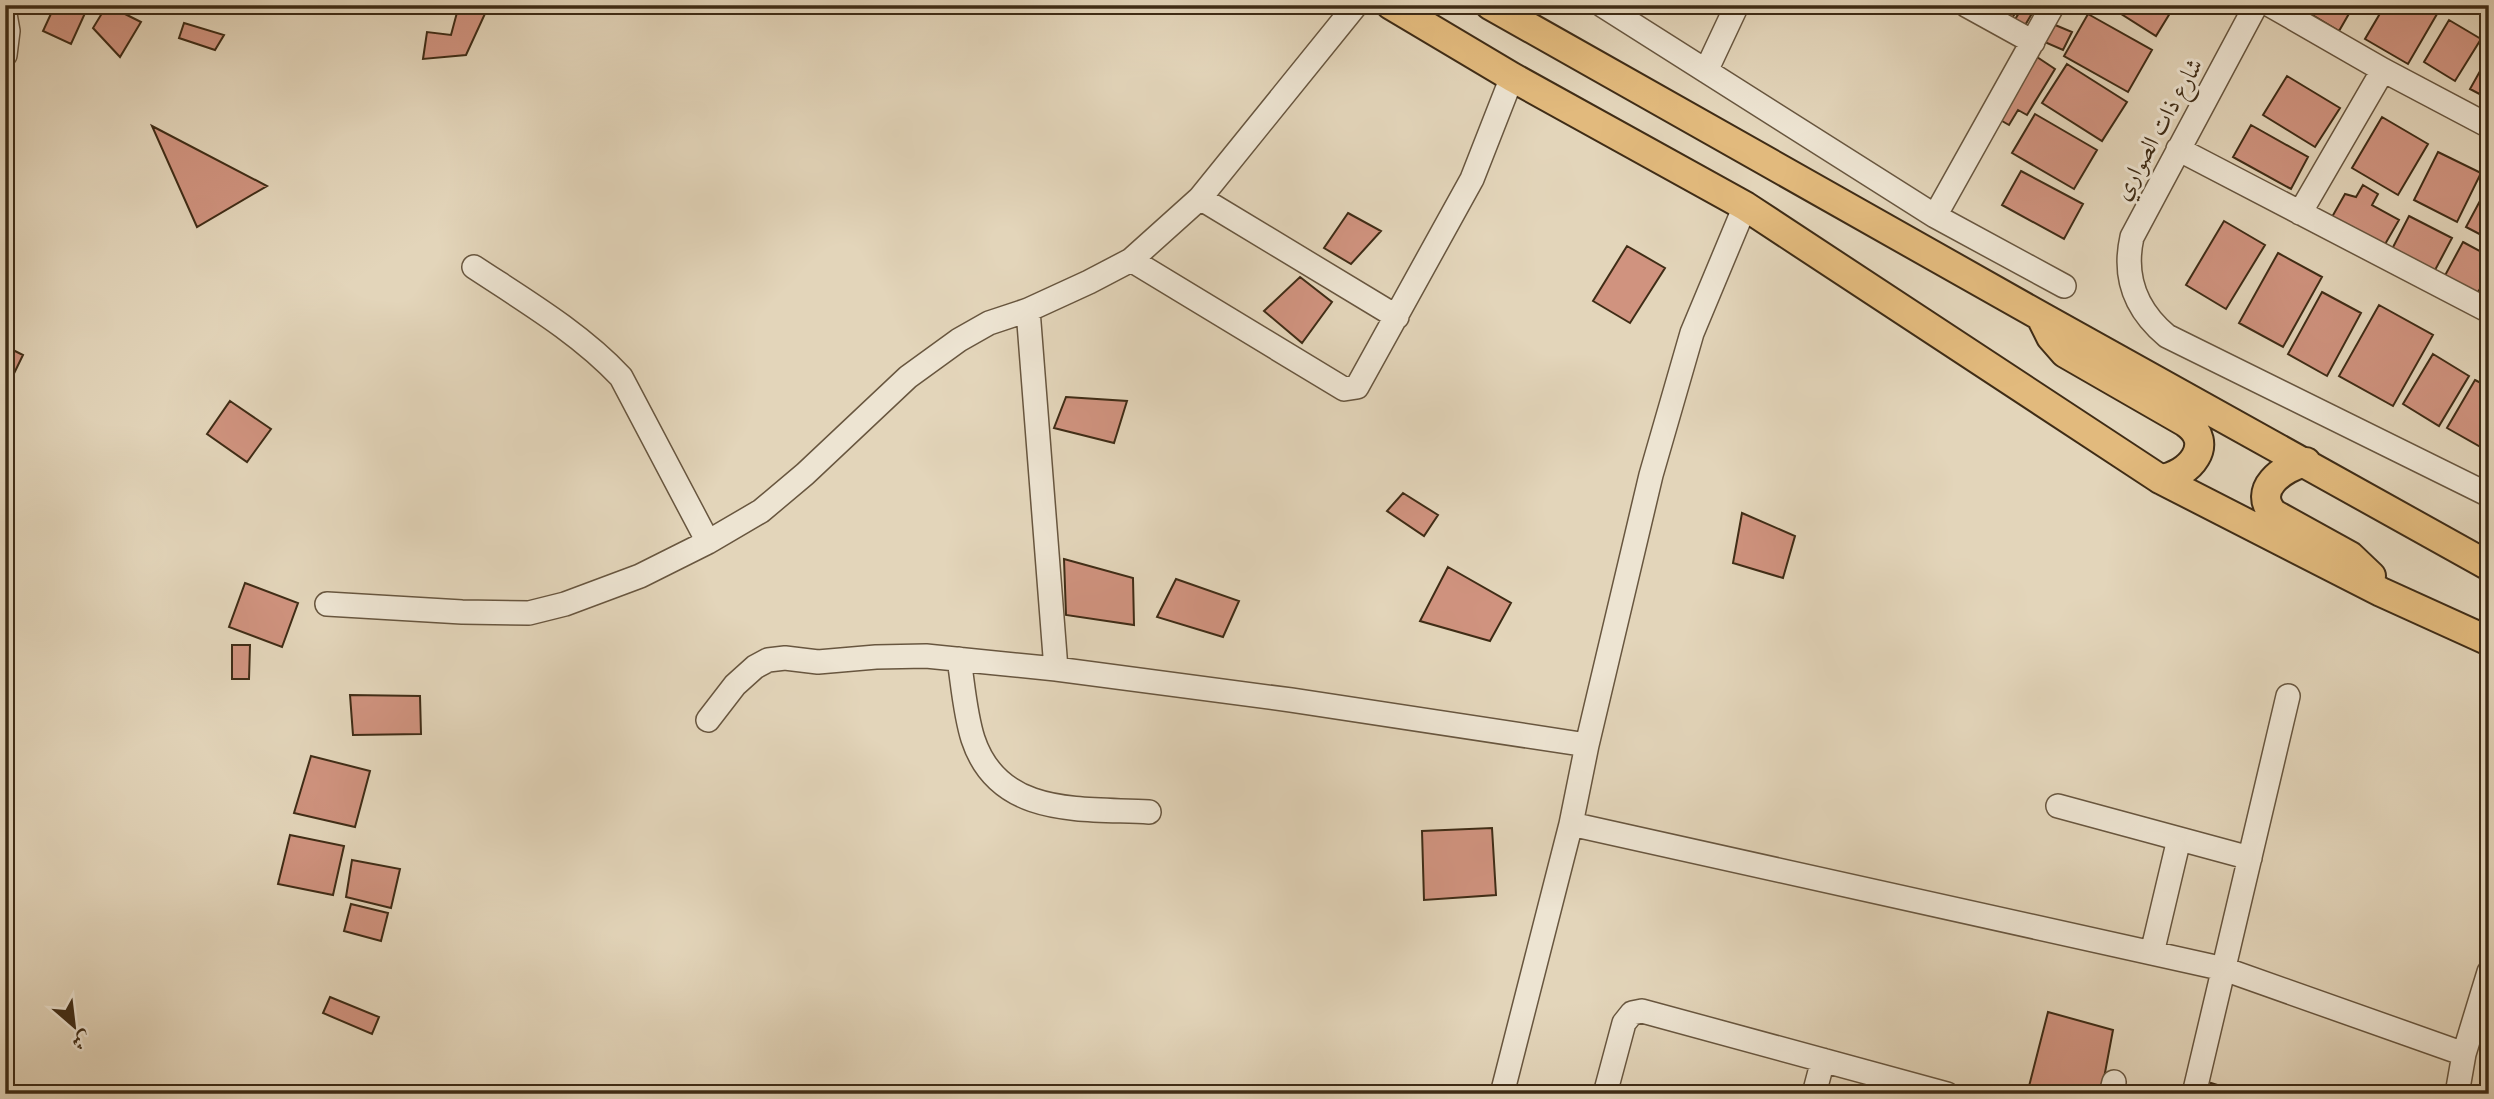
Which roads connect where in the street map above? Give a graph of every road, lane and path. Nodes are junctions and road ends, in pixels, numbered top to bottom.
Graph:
1 (1356, 5) edge
2 (1391, 5) edge
3 (1490, 5) edge
4 (1602, 5) edge
5 (1737, 5) edge
6 (1966, 5) edge
7 (2053, 5) edge
8 (2256, 5) edge
9 (2270, 5) edge
10 (5, 14) edge
11 (2033, 42) junction
12 (5, 55) edge
13 (2383, 70) junction
14 (1706, 72) junction
15 (1512, 77) junction
16 (2489, 126) edge
17 (2178, 149) junction
18 (1200, 198) junction
19 (1745, 206) junction
20 (2301, 213) junction
21 (1935, 216) junction
22 (1131, 260) junction
23 (474, 267) dead end
24 (2064, 286) dead end
25 (1028, 310) junction
26 (2489, 311) edge
27 (1397, 317) junction
28 (2042, 317) junction
29 (2306, 462) junction
30 (2160, 479) junction
31 (2489, 495) edge
32 (708, 542) junction
33 (2489, 566) edge
34 (2381, 592) junction
35 (327, 604) dead end
36 (2489, 641) edge
37 (959, 659) junction
38 (1056, 669) junction
39 (2288, 696) dead end
40 (708, 720) dead end
41 (1587, 745) junction
42 (2058, 806) dead end
43 (1149, 812) dead end
44 (1571, 824) junction
45 (2179, 839) junction
46 (2250, 858) junction
47 (2152, 953) junction
48 (2224, 969) junction
49 (2489, 972) edge
50 (2464, 1054) junction
51 (1823, 1060) junction
52 (1890, 1086) edge
53 (1505, 1093) edge
54 (1605, 1094) edge
55 (1814, 1094) edge
56 (1947, 1094) edge
57 (2194, 1094) edge
58 (2457, 1094) edge

1 - 18 street
2 - 15 main road
3 - 28 main road
4 - 14 street
5 - 14 street
6 - 11 street
7 - 11 street
8 - 17 street, شارع ذات الصواري
9 - 13 street
10 - 12 street
11 - 21 street
13 - 16 street
13 - 20 street
14 - 21 street
15 - 19 main road
15 - 27 street
17 - 20 street
17 - 31 street, شارع ذات الصواري
18 - 22 street
18 - 27 street
19 - 30 main road
19 - 41 street
20 - 26 street
21 - 24 street
22 - 25 street
22 - 27 street
23 - 32 street
25 - 32 street
25 - 38 street
28 - 29 main road
28 - 30 main road
29 - 33 main road
29 - 34 main road
30 - 34 main road
32 - 35 street
34 - 36 main road
37 - 38 street
37 - 40 street
37 - 43 street
38 - 41 street
39 - 46 street
41 - 44 street
42 - 45 street
44 - 47 street
44 - 53 street
45 - 46 street
45 - 47 street
46 - 48 street
47 - 48 street
48 - 50 street
48 - 57 street
49 - 50 street
50 - 58 street
51 - 52 street
51 - 54 street
51 - 55 street
52 - 56 street

